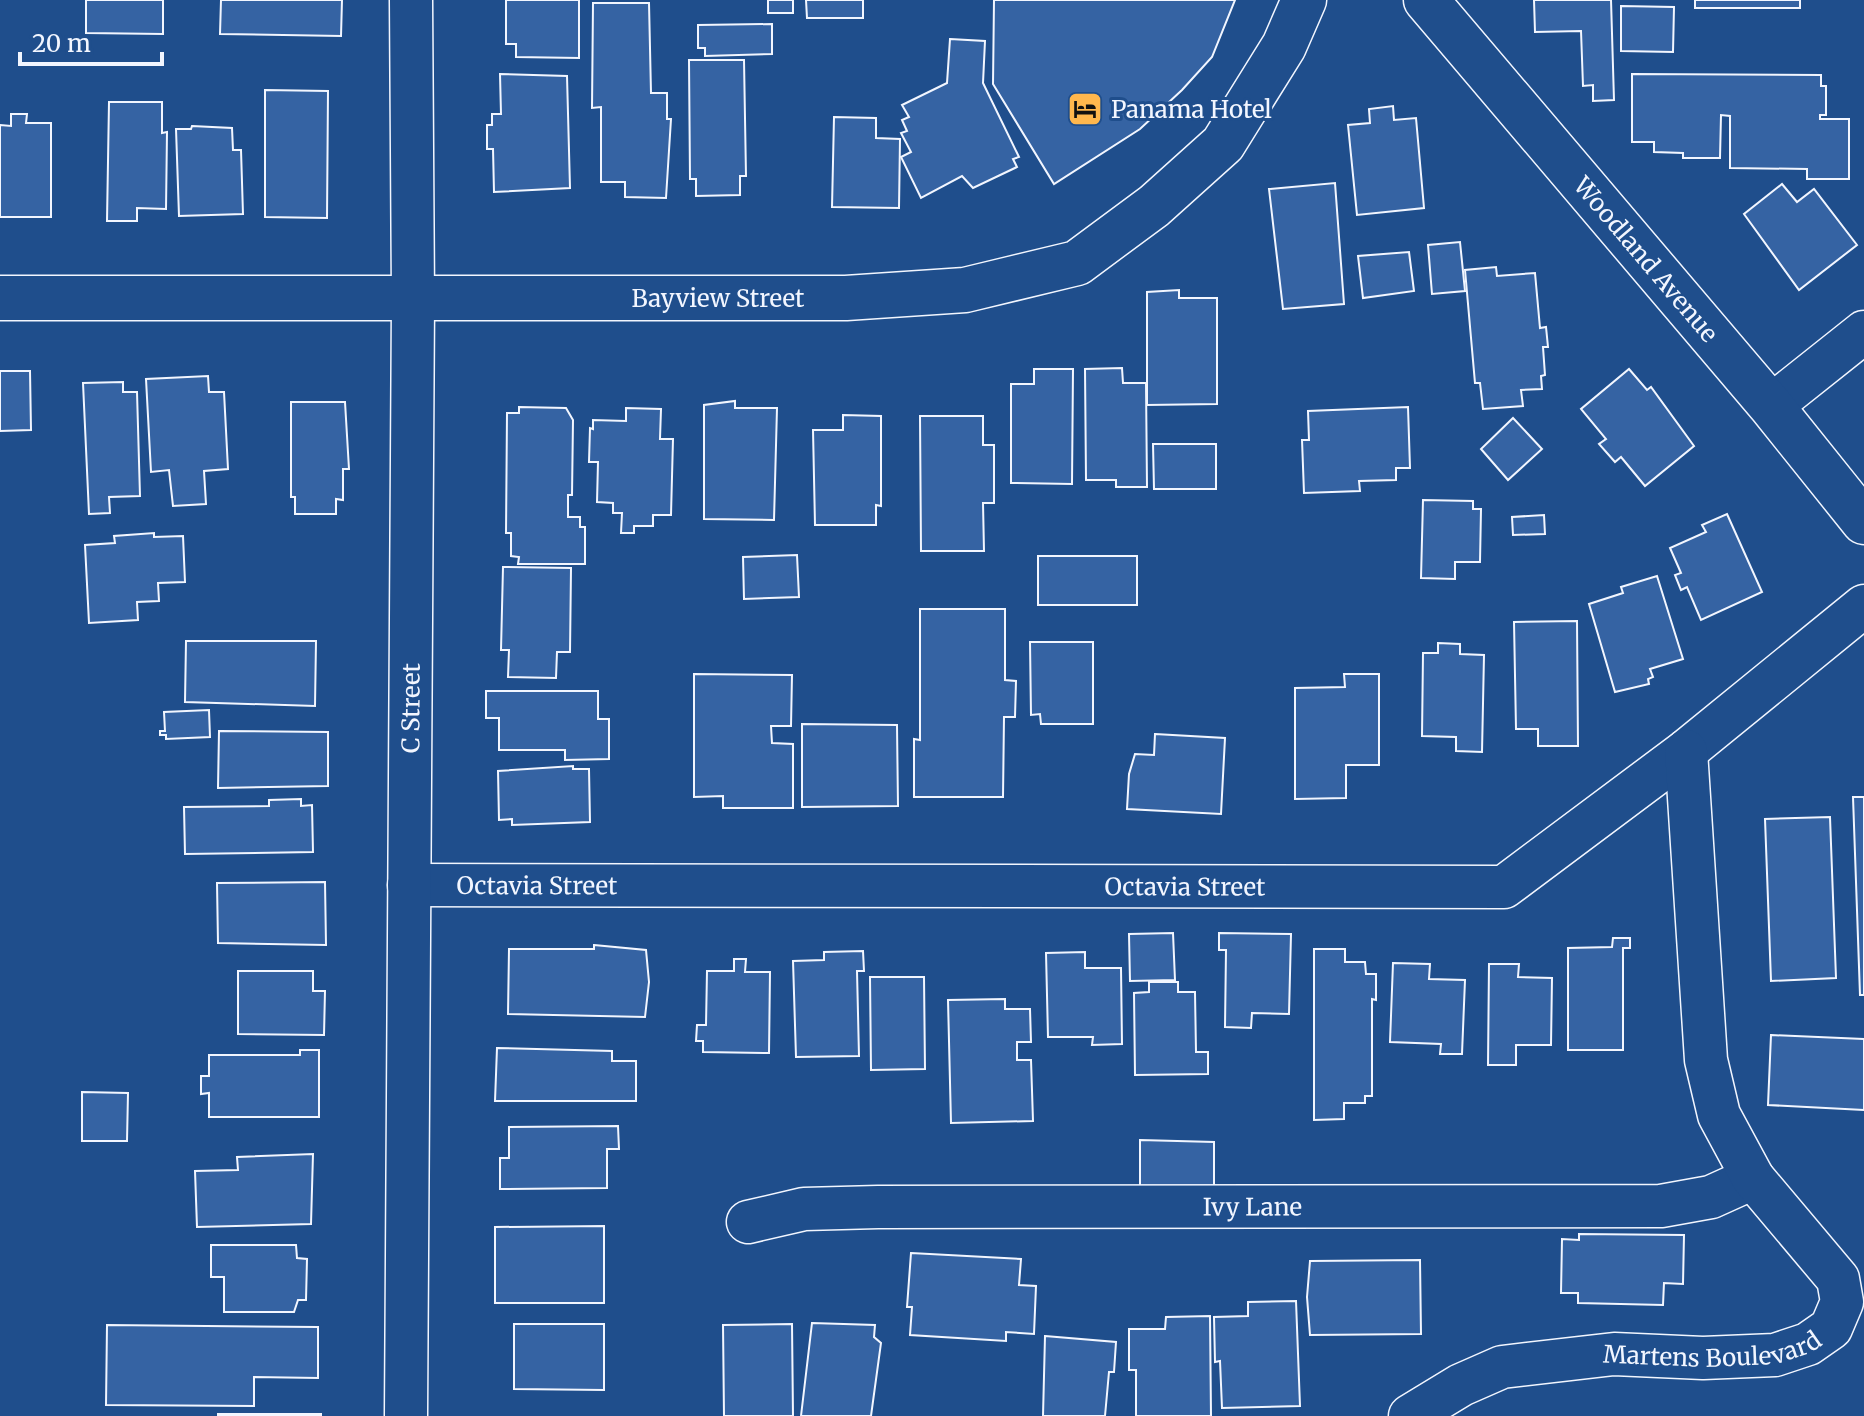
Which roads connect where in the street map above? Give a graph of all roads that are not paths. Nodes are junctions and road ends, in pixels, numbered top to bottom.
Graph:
1 (411, 0) edge
2 (1304, 0) edge
3 (1426, 0) edge
4 (0, 298) edge
5 (413, 300) junction
6 (1864, 332) edge
7 (1771, 406) junction
8 (1864, 522) edge
9 (1864, 606) edge
10 (1686, 751) junction
11 (409, 885) junction
12 (1753, 1178) junction
13 (748, 1222) dead end
14 (406, 1416) edge
15 (1410, 1416) edge

1 - 5 street, C Street
2 - 5 street, Bayview Street
3 - 7 street, Woodland Avenue
4 - 5 street, Bayview Street
5 - 11 street, C Street
6 - 7 street
7 - 8 street, Woodland Avenue
9 - 10 street, Octavia Street
10 - 11 street, Octavia Street
10 - 12 street, Martens Boulevard
11 - 14 street, C Street
12 - 13 street, Ivy Lane
12 - 15 street, Martens Boulevard

